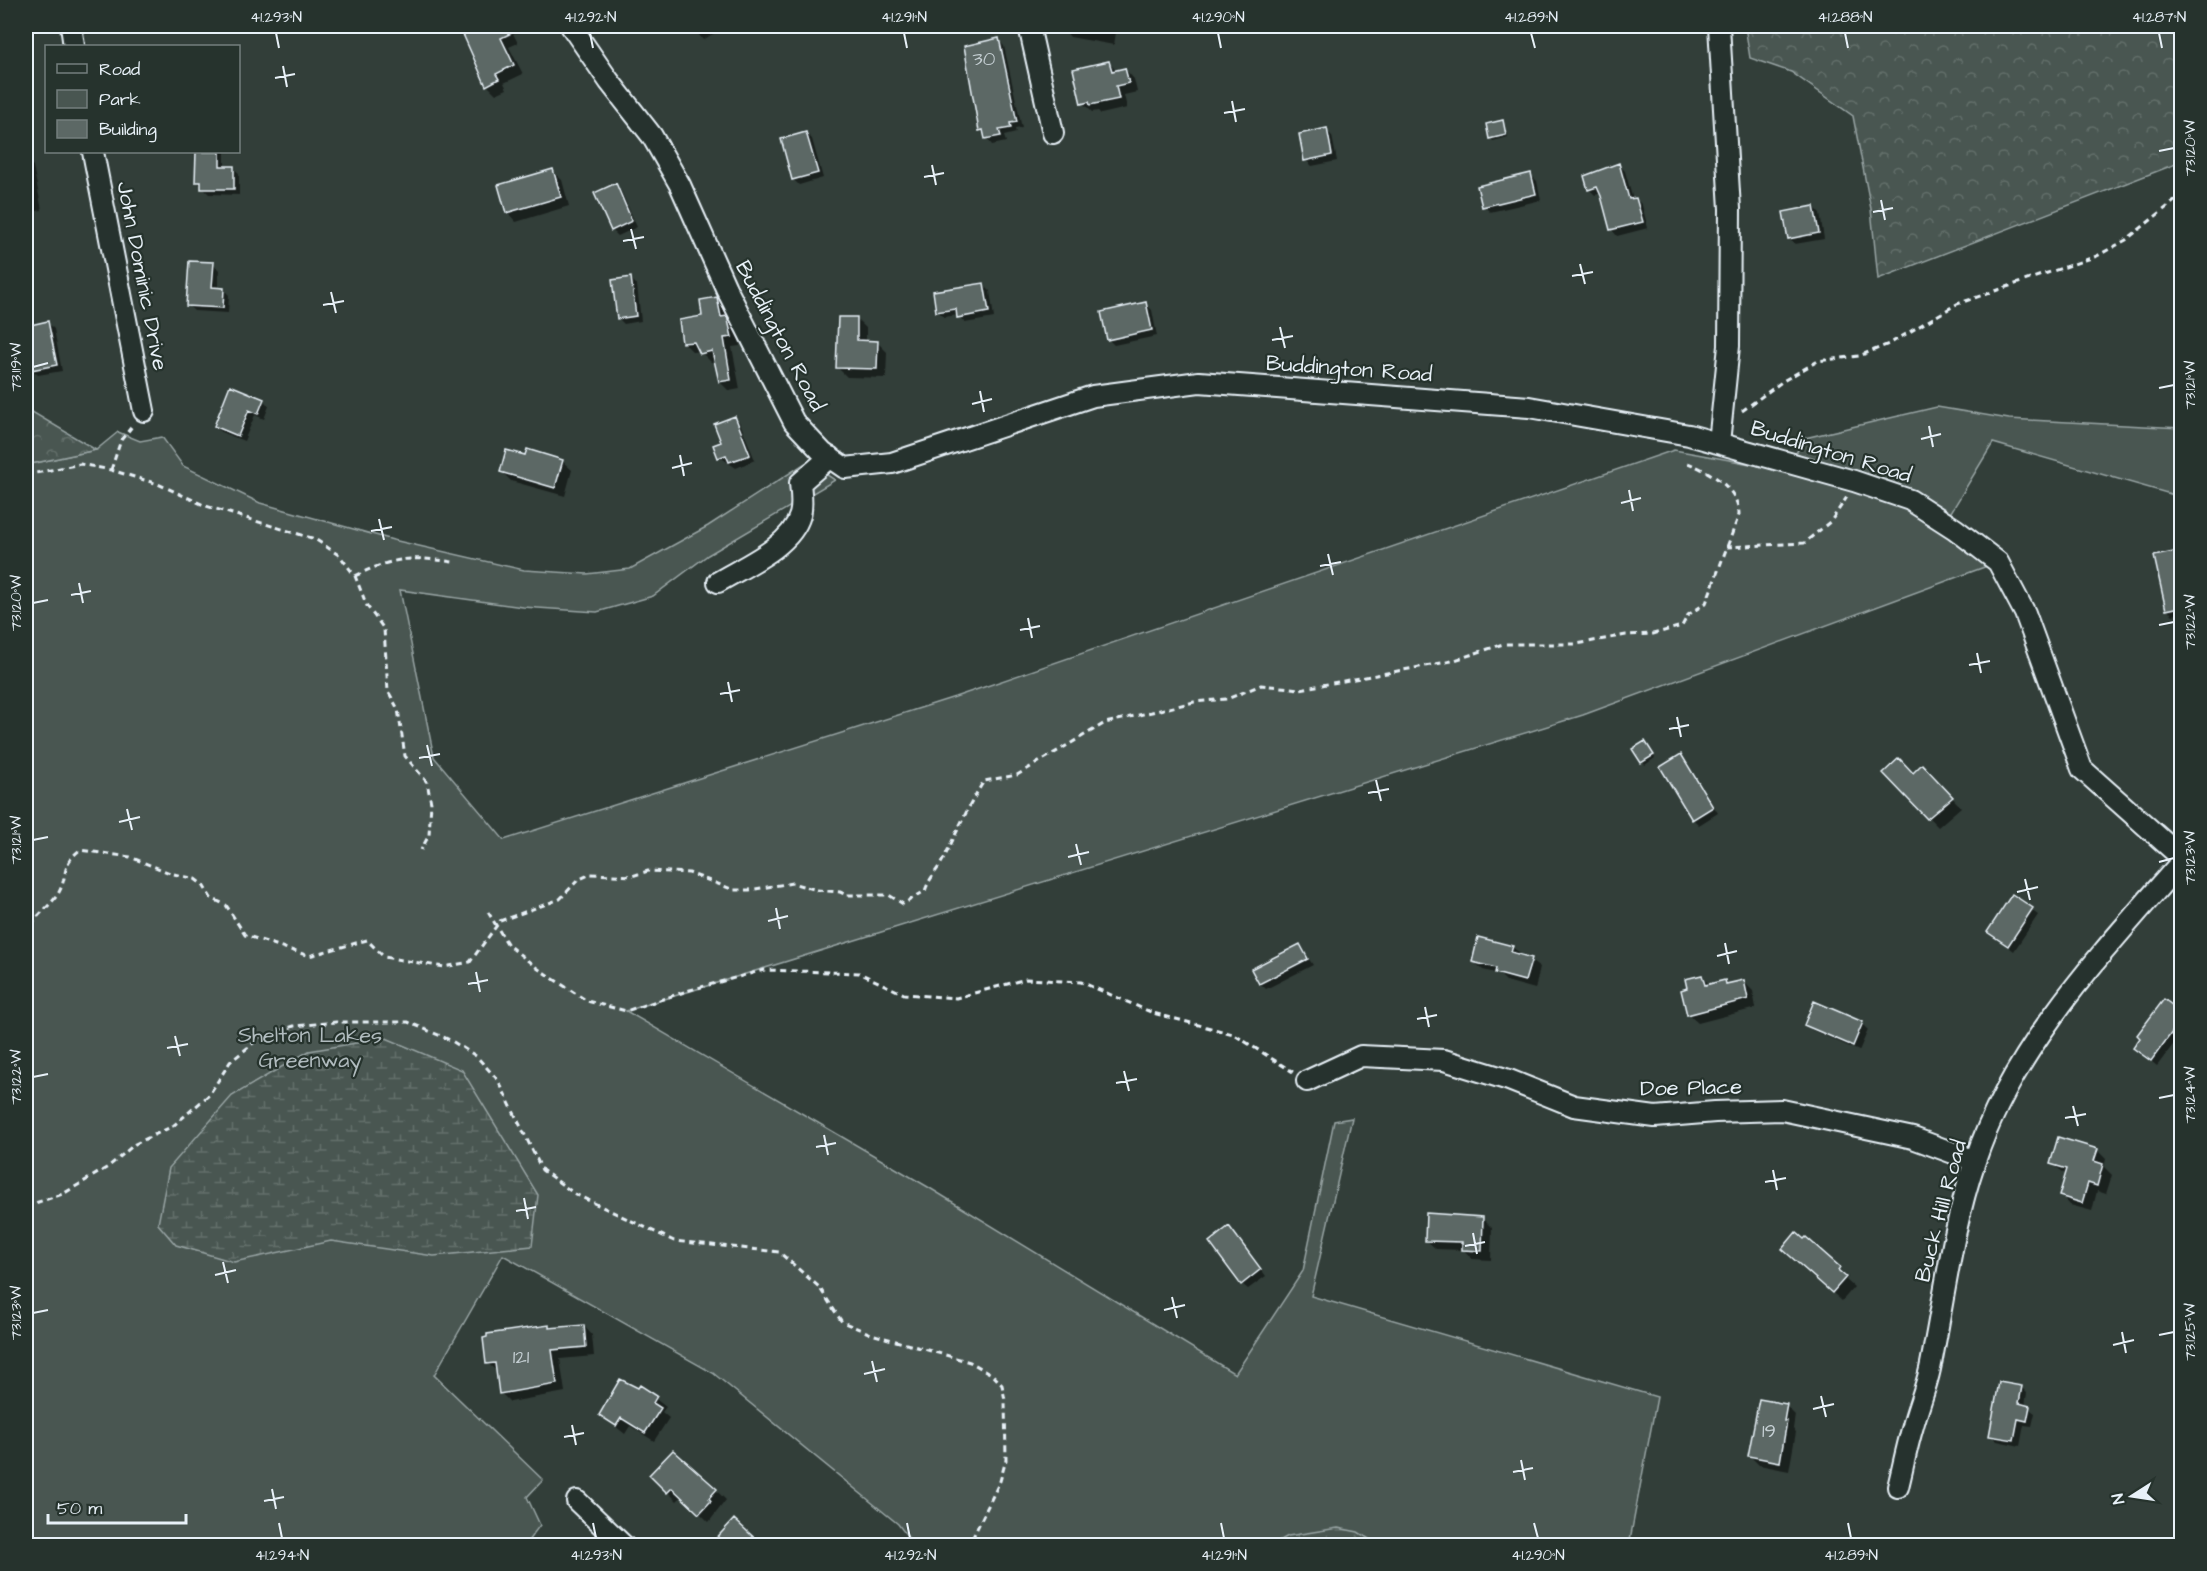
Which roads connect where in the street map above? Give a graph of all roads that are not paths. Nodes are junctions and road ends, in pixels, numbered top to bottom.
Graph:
1 (71, 26) edge
2 (571, 26) edge
3 (1029, 26) edge
4 (1719, 26) edge
5 (74, 45) edge
6 (1053, 133) dead end
7 (93, 153) edge
8 (144, 411) road end
9 (1720, 433) junction
10 (830, 457) junction
11 (718, 582) dead end
12 (2181, 860) edge
13 (1307, 1081) road end
14 (1975, 1161) junction
15 (1898, 1487) dead end
16 (577, 1501) dead end
17 (624, 1545) edge

1 - 5 street
2 - 10 street, Buddington Road
3 - 6 street
4 - 9 street
7 - 8 street, John Dominic Drive
9 - 10 street, Buddington Road
9 - 12 street, Buddington Road
10 - 11 street
12 - 14 street, Buck Hill Road
13 - 14 street, Doe Place
14 - 15 street, Buck Hill Road
16 - 17 street

